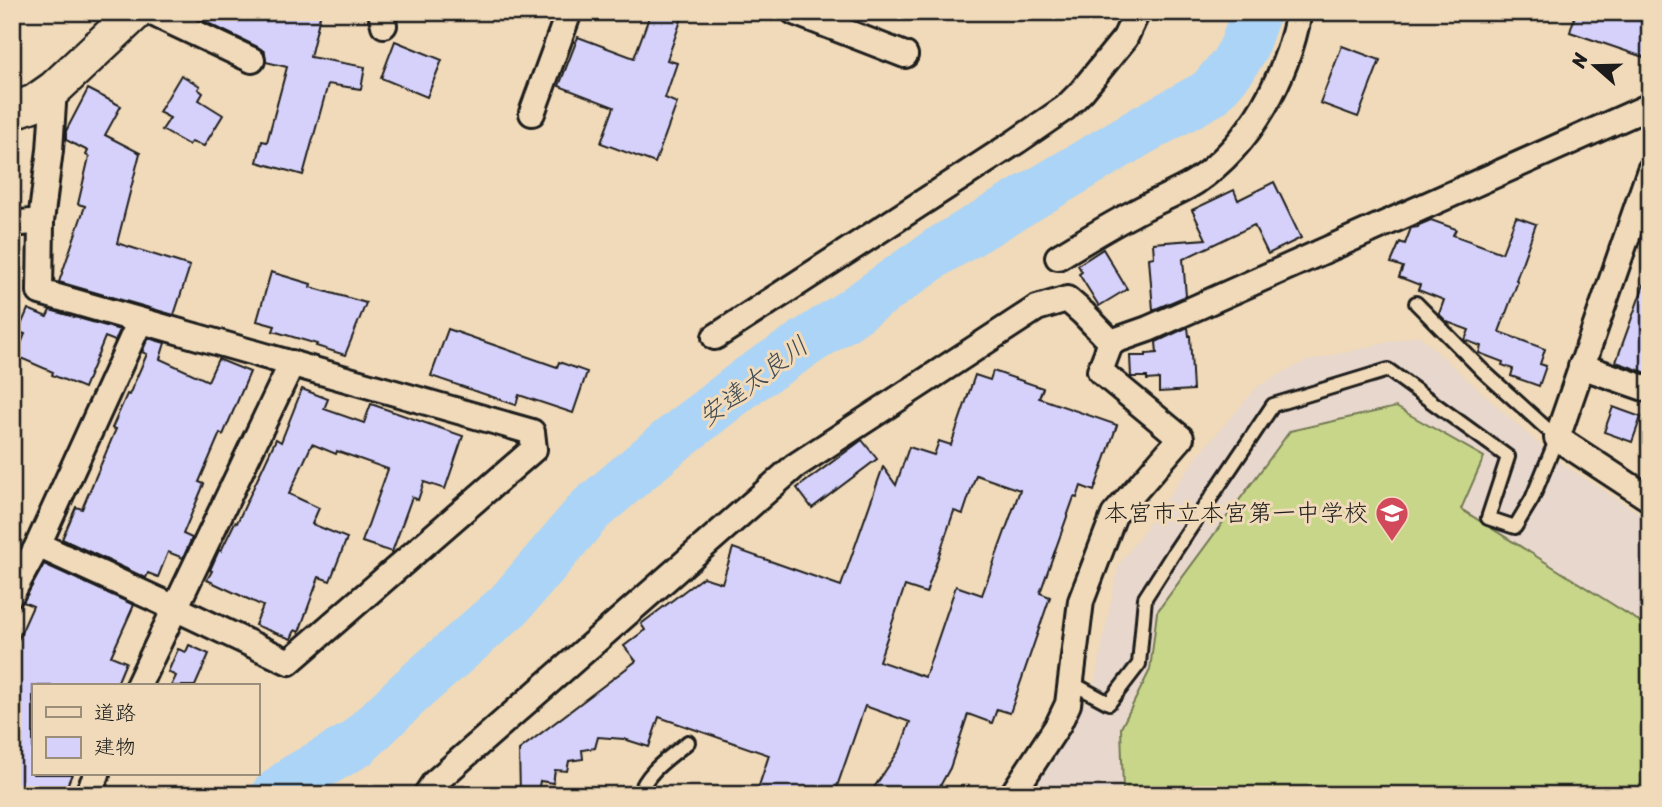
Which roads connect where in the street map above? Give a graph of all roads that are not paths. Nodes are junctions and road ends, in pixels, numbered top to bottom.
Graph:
1 (136, 12) edge
2 (150, 12) edge
3 (569, 12) edge
4 (794, 12) edge
5 (1137, 12) edge
6 (1299, 12) edge
7 (905, 55) dead end
8 (252, 60) dead end
9 (54, 89) junction
10 (1650, 106) edge
11 (12, 111) edge
12 (531, 113) dead end
13 (1650, 170) edge
14 (41, 221) junction
15 (12, 224) edge
16 (1058, 257) dead end
17 (1416, 303) dead end
18 (140, 321) junction
19 (715, 338) dead end
20 (1111, 342) junction
21 (292, 363) junction
22 (1581, 366) junction
23 (1650, 390) edge
24 (1557, 438) junction
25 (1650, 499) edge
26 (38, 544) junction
27 (12, 593) edge
28 (175, 608) junction
29 (1070, 682) junction
30 (139, 684) edge
31 (688, 742) dead end
32 (96, 776) edge
33 (87, 795) edge
34 (426, 795) edge
35 (639, 795) edge
36 (1012, 795) edge

1 - 9 main road
2 - 8 street
3 - 12 street
4 - 7 street
5 - 19 street
6 - 16 street
9 - 11 main road
9 - 14 street
10 - 20 street
13 - 22 street
14 - 15 street
14 - 18 street
17 - 24 lane
18 - 21 street
18 - 26 street
20 - 29 street
20 - 34 street
21 - 28 street
21 - 28 street
22 - 23 street
22 - 24 street
24 - 25 street
24 - 29 lane
26 - 27 street
26 - 28 street
28 - 30 street
29 - 36 street
31 - 35 lane
32 - 33 street

